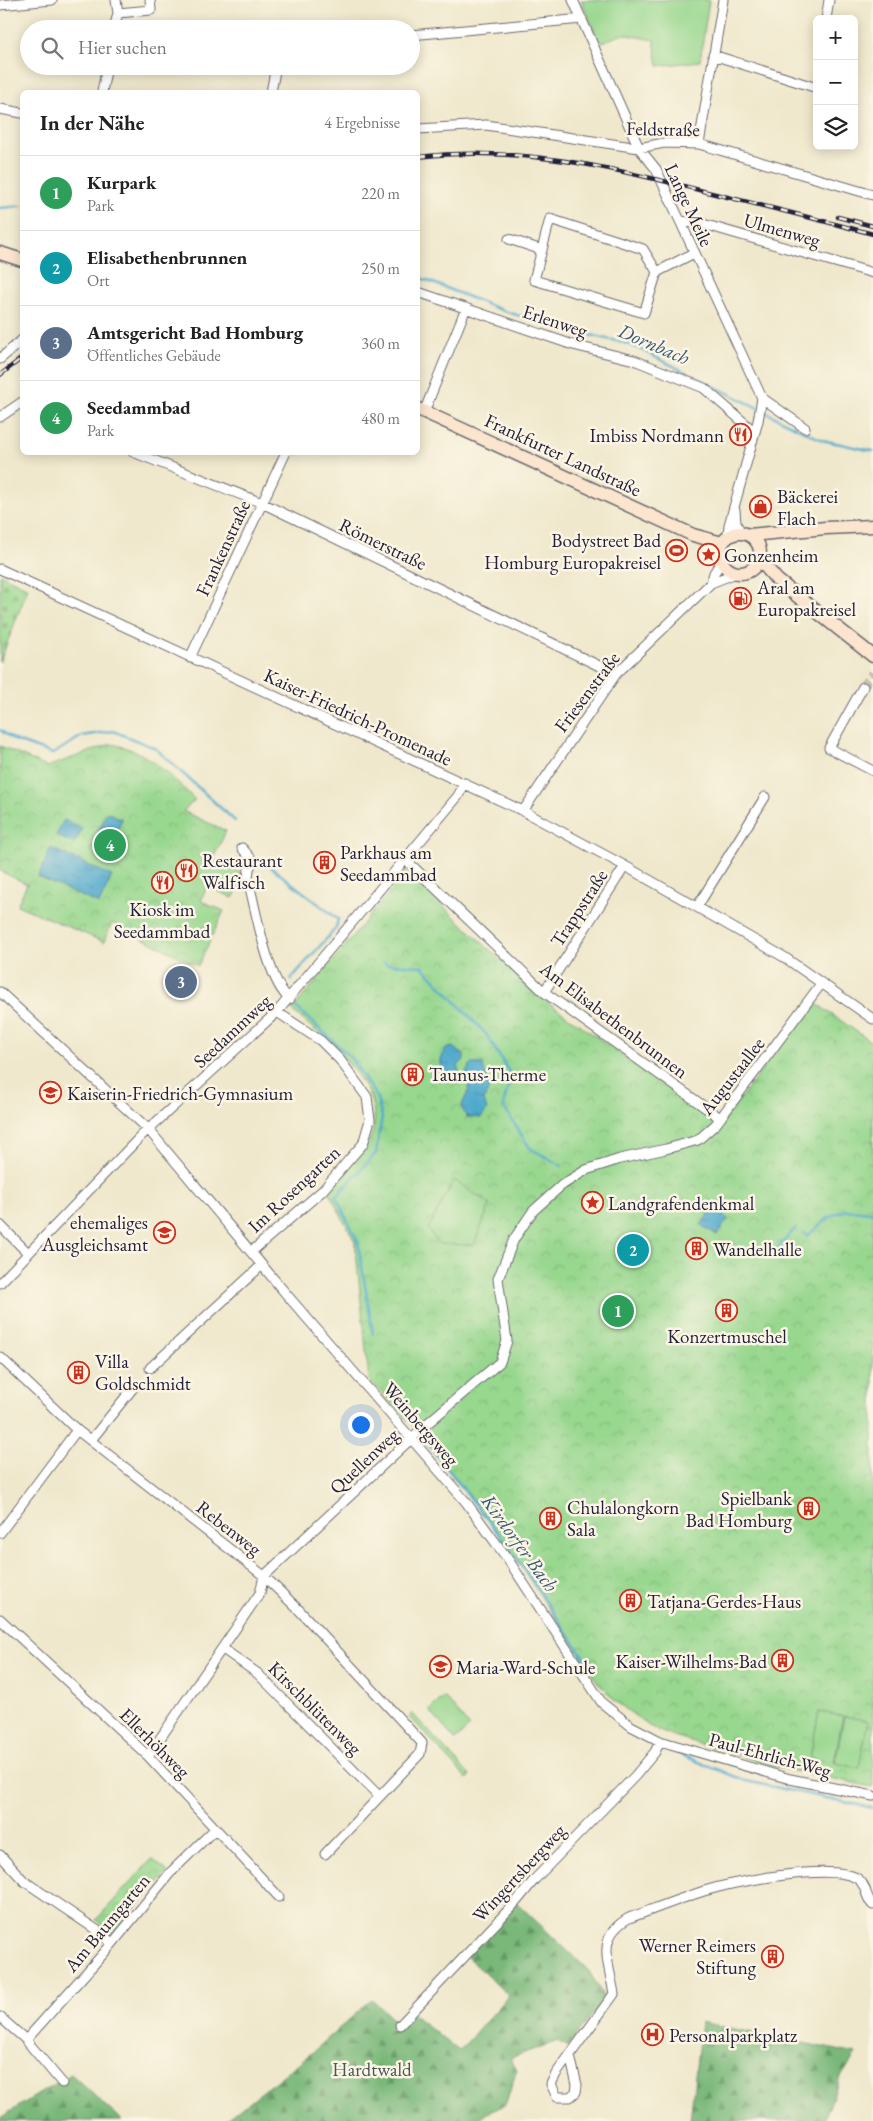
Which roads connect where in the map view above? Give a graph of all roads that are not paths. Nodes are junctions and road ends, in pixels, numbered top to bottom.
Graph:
1 (52, 0) edge
2 (116, 0) edge
3 (150, 0) edge
4 (574, 0) edge
5 (723, 0) edge
6 (829, 0) edge
7 (0, 5) edge
8 (118, 13) junction
9 (827, 15) edge
10 (582, 19) junction
11 (116, 20) edge
12 (420, 33) edge
13 (713, 56) junction
14 (105, 75) edge
15 (274, 75) edge
16 (813, 87) edge
17 (102, 90) edge
18 (271, 90) edge
19 (0, 110) edge
20 (20, 113) edge
21 (420, 129) edge
22 (699, 144) junction
23 (639, 148) junction
24 (873, 195) edge
25 (681, 221) junction
26 (509, 239) dead end
27 (542, 250) junction
28 (0, 253) edge
29 (694, 253) junction
30 (20, 259) edge
31 (657, 272) junction
32 (873, 273) edge
33 (420, 293) edge
34 (466, 308) junction
35 (20, 342) edge
36 (0, 359) edge
37 (762, 400) junction
38 (20, 407) edge
39 (421, 410) edge
40 (0, 417) edge
41 (805, 428) dead end
42 (755, 430) junction
43 (141, 455) edge
44 (285, 455) edge
45 (262, 503) junction
46 (735, 503) junction
47 (873, 526) edge
48 (782, 532) junction
49 (745, 534) junction
50 (693, 535) junction
51 (725, 540) junction
52 (758, 545) junction
53 (759, 559) junction
54 (721, 560) junction
55 (0, 569) edge
56 (741, 572) junction
57 (777, 580) junction
58 (711, 582) junction
59 (873, 656) edge
60 (190, 658) junction
61 (616, 674) junction
62 (863, 687) tunnel mouth
63 (873, 771) edge
64 (465, 783) junction
65 (765, 797) dead end
66 (523, 811) junction
67 (242, 848) dead end
68 (405, 859) junction
69 (625, 866) junction
70 (697, 907) junction
71 (821, 984) junction
72 (0, 992) edge
73 (544, 992) junction
74 (290, 999) junction
75 (277, 1012) junction
76 (873, 1020) edge
77 (720, 1118) junction
78 (148, 1130) junction
79 (586, 1170) joint
80 (0, 1225) edge
81 (251, 1252) junction
82 (28, 1253) junction
83 (262, 1264) junction
84 (0, 1283) edge
85 (0, 1357) edge
86 (150, 1368) dead end
87 (133, 1388) dead end
88 (77, 1430) junction
89 (412, 1438) junction
90 (91, 1440) junction
91 (0, 1533) edge
92 (264, 1576) junction
93 (0, 1620) edge
94 (223, 1649) junction
95 (660, 1741) junction
96 (148, 1756) junction
97 (380, 1796) junction
98 (873, 1796) edge
99 (215, 1829) junction
100 (325, 1854) dead end
101 (0, 1855) edge
102 (279, 1897) dead end
103 (873, 1905) edge
104 (112, 1944) junction
105 (0, 2017) edge
106 (400, 2025) dead end
107 (26, 2040) junction
108 (570, 2056) dead end
109 (62, 2083) dead end

1 - 7 street
2 - 8 street
3 - 8 street
4 - 10 street, Lange Meile
5 - 13 street
6 - 9 street
8 - 11 street
10 - 12 street
10 - 23 street, Lange Meile
13 - 16 street
13 - 22 street
14 - 17 street
15 - 18 street
19 - 20 street
21 - 23 street, Feldstraße
22 - 23 street, Feldstraße
22 - 24 street, Feldstraße
23 - 25 street, Lange Meile
25 - 29 street, Lange Meile
25 - 32 street, Ulmenweg
26 - 27 street
27 - 31 street
27 - 31 street
28 - 30 street
29 - 31 street
29 - 37 street, Lange Meile
33 - 34 street, Erlenweg
34 - 39 street
34 - 42 street, Erlenweg
35 - 36 street
37 - 41 street, Lange Meile
37 - 42 street
38 - 40 street
39 - 50 street, Frankfurter Landstraße
42 - 46 street
43 - 45 street, Römerstraße
44 - 45 street, Frankenstraße
45 - 60 street, Frankenstraße
45 - 61 street, Römerstraße
46 - 49 street
46 - 51 street
47 - 48 street
48 - 49 street
48 - 52 street
49 - 51 street
49 - 52 street
50 - 51 street, Frankfurter Landstraße
50 - 54 street, Frankfurter Landstraße
51 - 54 street
52 - 53 street
53 - 56 street
53 - 57 street
54 - 56 street
54 - 58 street, Friesenstraße
55 - 60 street, Kaiser-Friedrich-Promenade
56 - 57 street
56 - 58 street, Friesenstraße
57 - 59 street
58 - 61 street, Friesenstraße
60 - 64 street, Kaiser-Friedrich-Promenade
61 - 66 street, Friesenstraße
62 - 63 street
64 - 66 street, Kaiser-Friedrich-Promenade
64 - 68 street, Seedammweg
65 - 70 street
66 - 69 street, Kaiser-Friedrich-Promenade
67 - 74 street
68 - 73 street, Am Elisabethenbrunnen
68 - 74 street, Seedammweg
69 - 70 street, Kaiser-Friedrich-Promenade
69 - 73 street, Trappstraße
70 - 71 street, Kaiser-Friedrich-Promenade
71 - 76 street, Kaiser-Friedrich-Promenade
71 - 77 street, Augustaallee
72 - 78 street, Weinbergsweg
73 - 77 street, Am Elisabethenbrunnen
74 - 75 street, Seedammweg
75 - 78 street, Seedammweg
75 - 81 street, Im Rosengarten
77 - 79 street, Augustaallee
78 - 81 street, Weinbergsweg
78 - 82 street, Seedammweg
79 - 89 street, Quellenweg
80 - 82 street
81 - 83 street, Weinbergsweg
82 - 84 street, Seedammweg
83 - 86 street
83 - 89 street, Weinbergsweg
85 - 88 street, Rebenweg
87 - 90 street
88 - 90 street, Rebenweg
88 - 91 street
89 - 92 street, Quellenweg
89 - 95 street, Weinbergsweg
90 - 92 street, Rebenweg
92 - 94 street, Quellenweg
92 - 97 street, Rebenweg
93 - 96 street, Ellerhöhweg
94 - 96 street, Quellenweg
94 - 97 street, Kirschblütenweg
95 - 98 street, Paul-Ehrlich-Weg
95 - 106 street, Wingertsbergweg
96 - 99 street, Ellerhöhweg
97 - 100 street
99 - 102 street, Ellerhöhweg
99 - 104 street, Am Baumgarten
101 - 104 street
103 - 108 street
104 - 107 street, Am Baumgarten
105 - 107 street
107 - 109 street

